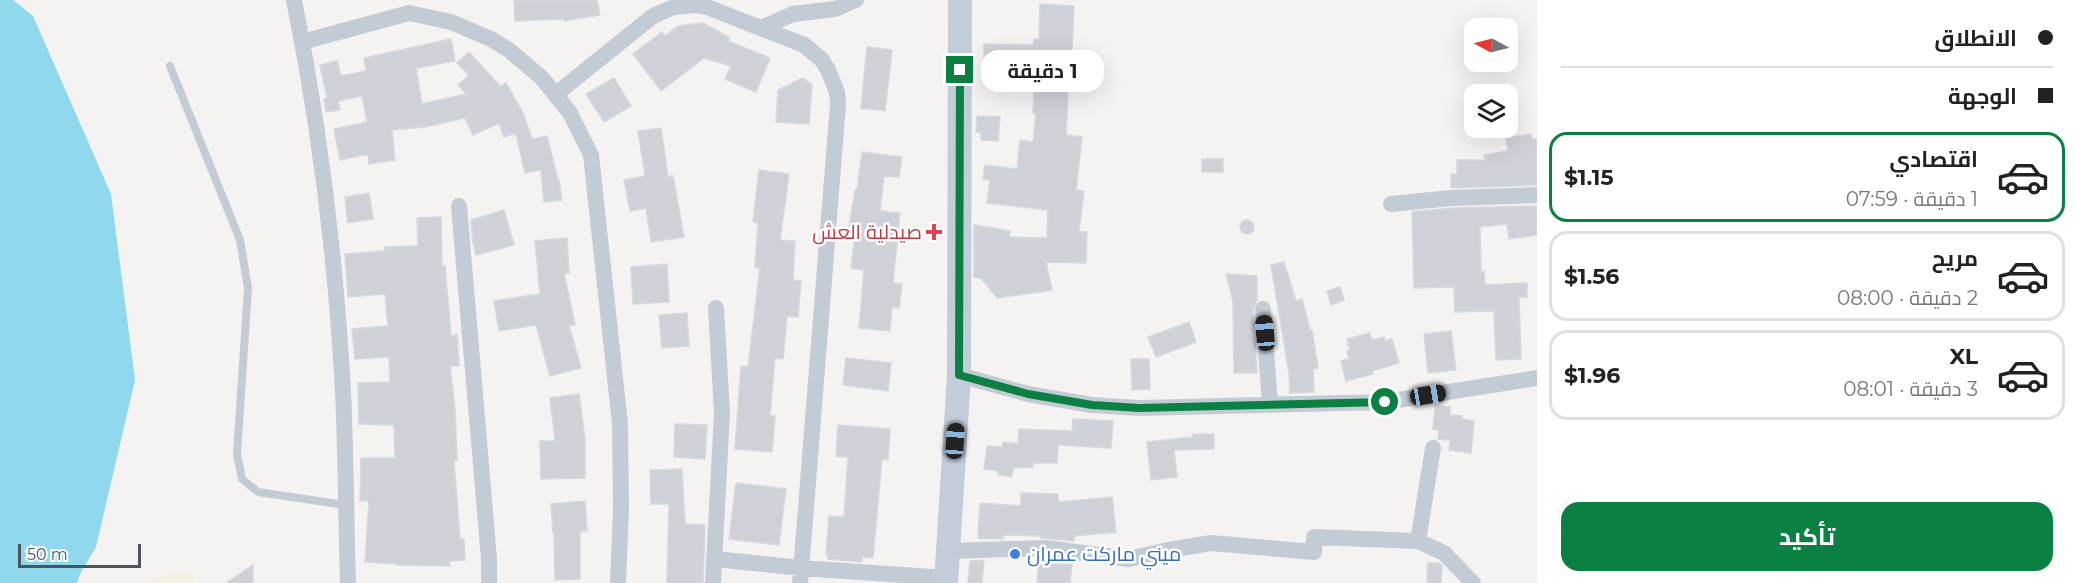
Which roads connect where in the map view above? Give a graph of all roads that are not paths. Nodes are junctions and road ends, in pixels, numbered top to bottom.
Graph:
1 (294, 0) edge
2 (856, 0) edge
3 (960, 0) edge
4 (761, 28) junction
5 (303, 42) junction
6 (170, 66) dead end
7 (556, 94) junction
8 (1537, 195) edge
9 (1391, 204) dead end
10 (459, 206) dead end
11 (716, 308) dead end
12 (1263, 309) dead end
13 (959, 375) junction
14 (1537, 378) edge
15 (1270, 404) junction
16 (1432, 448) dead end
17 (345, 505) junction
18 (1418, 541) junction
19 (949, 551) junction
20 (715, 559) junction
21 (800, 576) edge
22 (946, 580) edge
23 (348, 583) edge
24 (489, 583) edge
25 (618, 583) edge
26 (713, 583) edge
27 (1473, 583) edge

1 - 5 street
2 - 4 street
3 - 13 main road
4 - 7 street
4 - 21 street
5 - 7 street
5 - 17 street
6 - 17 lane
7 - 25 street
8 - 9 street
10 - 24 street
11 - 20 street
12 - 15 street
13 - 15 street
13 - 19 main road
14 - 15 street
16 - 18 street
17 - 23 street
18 - 19 street
18 - 27 street
19 - 22 main road
20 - 21 street
20 - 26 street
21 - 22 street

